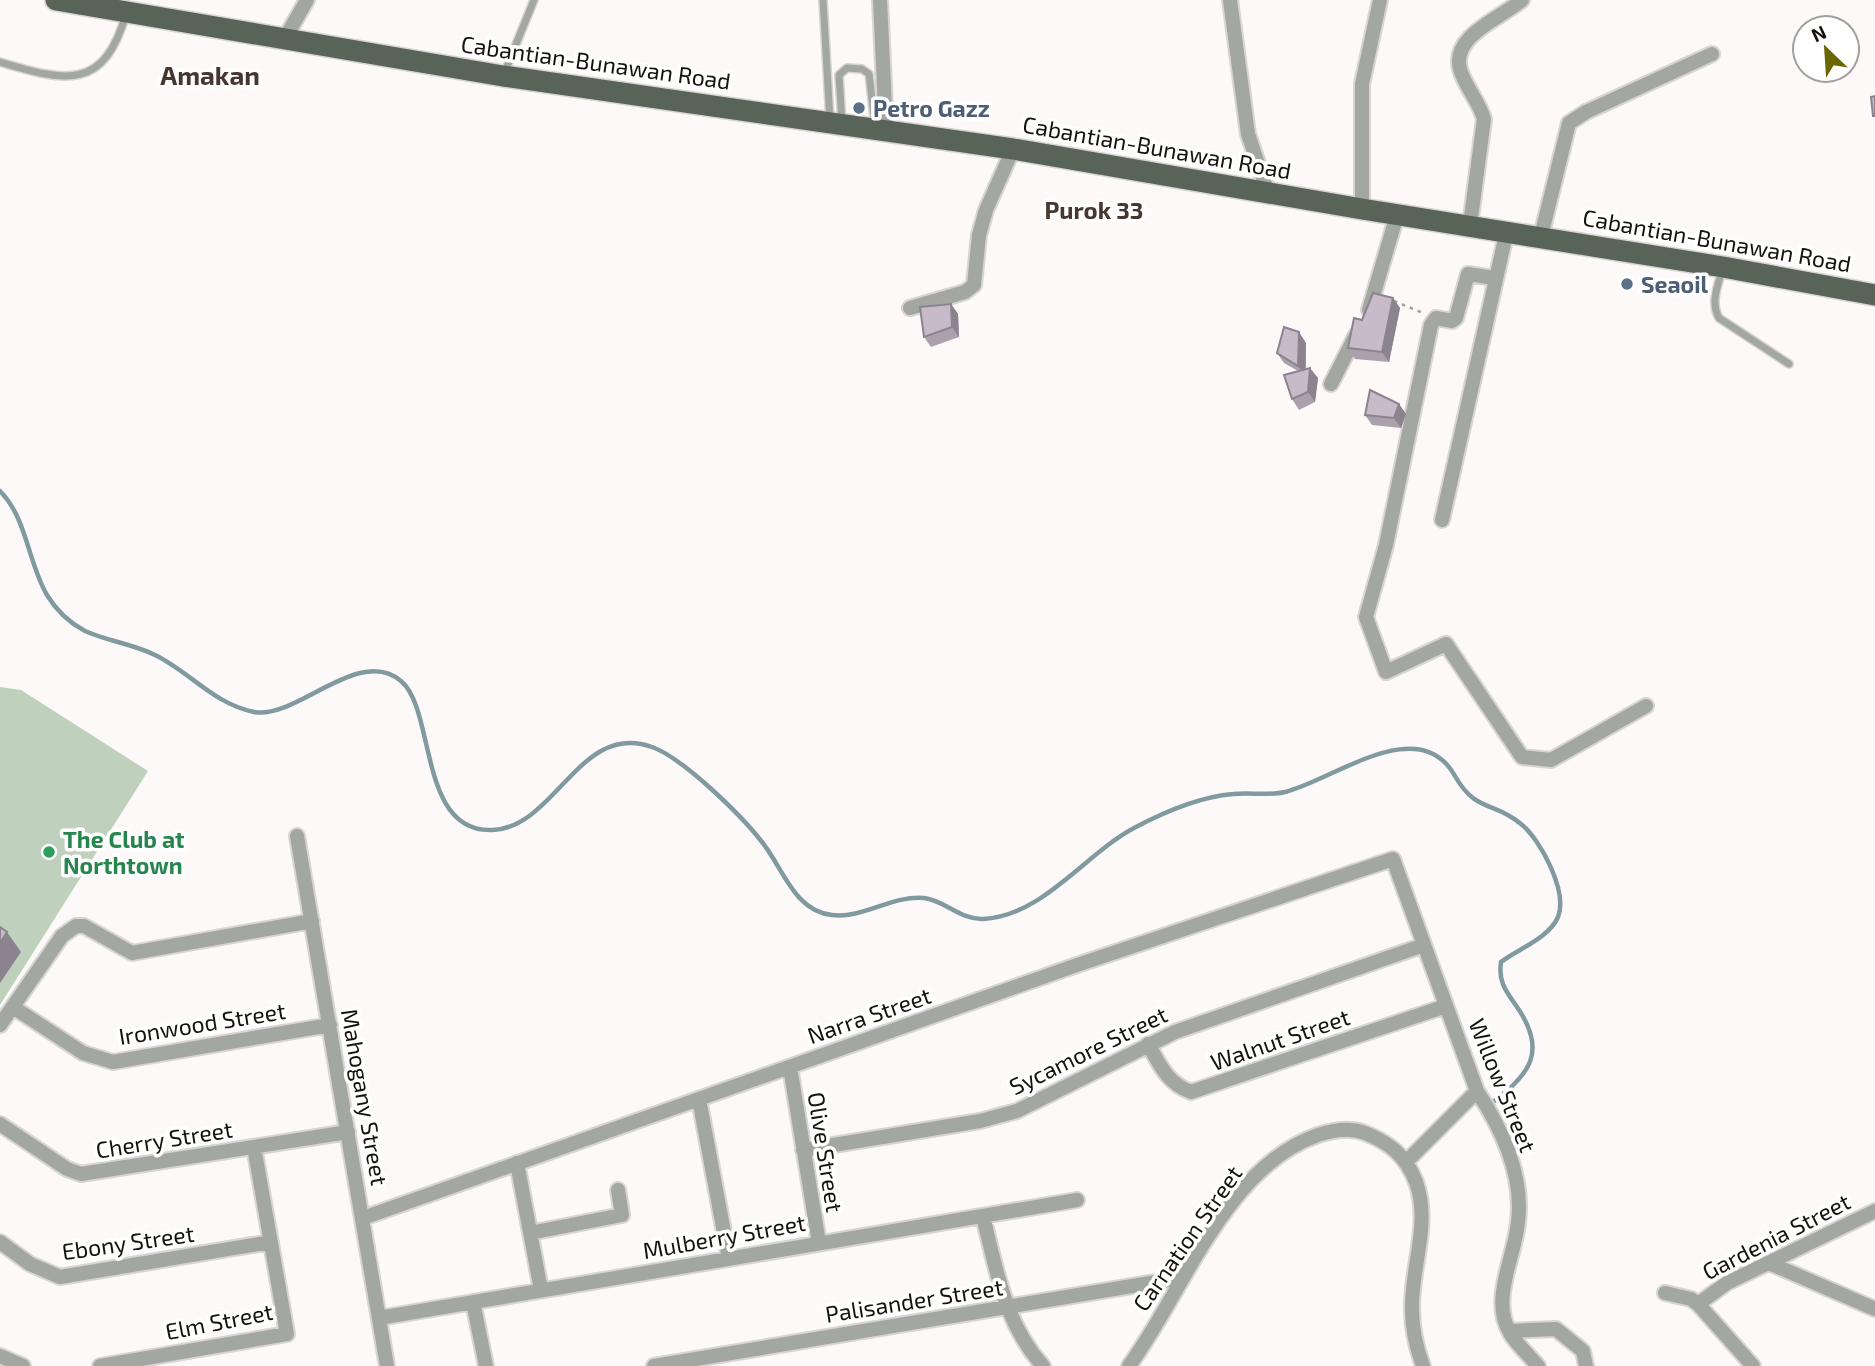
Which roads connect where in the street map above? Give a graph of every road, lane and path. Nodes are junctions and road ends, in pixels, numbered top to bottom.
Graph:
1 (58, 0) edge
2 (307, 0) edge
3 (534, 0) edge
4 (823, 0) edge
5 (880, 0) edge
6 (1230, 0) edge
7 (1380, 0) edge
8 (1522, 0) edge
9 (127, 10) junction
10 (284, 40) junction
11 (1712, 54) dead end
12 (0, 62) edge
13 (503, 76) junction
14 (836, 123) junction
15 (881, 128) junction
16 (1013, 149) junction
17 (1268, 193) junction
18 (1362, 209) junction
19 (1397, 215) junction
20 (1469, 225) junction
21 (1507, 230) junction
22 (1541, 236) junction
23 (1723, 267) junction
24 (1494, 278) junction
25 (1375, 294) junction
26 (1875, 295) edge
27 (910, 308) dead end
28 (1436, 318) junction
29 (1789, 364) dead end
30 (1331, 384) dead end
31 (1442, 520) dead end
32 (1646, 706) dead end
33 (297, 836) dead end
34 (1393, 859) joint
35 (312, 921) junction
36 (1424, 946) junction
37 (1446, 1006) junction
38 (13, 1007) junction
39 (0, 1025) edge
40 (330, 1025) junction
41 (1148, 1044) junction
42 (790, 1067) junction
43 (1477, 1091) junction
44 (699, 1099) junction
45 (0, 1124) edge
46 (348, 1132) junction
47 (254, 1147) junction
48 (803, 1150) junction
49 (1407, 1161) junction
50 (517, 1163) junction
51 (618, 1190) dead end
52 (1077, 1200) dead end
53 (1875, 1211) edge
54 (983, 1216) junction
55 (363, 1218) junction
56 (530, 1233) junction
57 (0, 1242) edge
58 (271, 1242) junction
59 (818, 1244) junction
60 (729, 1259) junction
61 (1769, 1262) junction
62 (1180, 1278) junction
63 (541, 1290) junction
64 (1665, 1293) dead end
65 (473, 1302) junction
66 (1698, 1304) junction
67 (1007, 1307) junction
68 (1875, 1309) edge
69 (379, 1318) junction
70 (1509, 1331) junction
71 (0, 1356) edge
72 (23, 1366) edge
73 (100, 1366) edge
74 (387, 1366) edge
75 (486, 1366) edge
76 (654, 1366) edge
77 (1042, 1366) edge
78 (1129, 1366) edge
79 (1423, 1366) edge
80 (1538, 1366) edge
81 (1586, 1366) edge
82 (1753, 1366) edge

1 - 9 main road, Cabantian-Bunawan Road
2 - 10 street
3 - 13 lane
4 - 14 lane
5 - 15 street
6 - 17 street
7 - 18 street
8 - 20 street
9 - 10 main road, Cabantian-Bunawan Road
9 - 12 lane
10 - 13 main road, Cabantian-Bunawan Road
11 - 22 street
13 - 14 main road, Cabantian-Bunawan Road
14 - 15 main road, Cabantian-Bunawan Road
14 - 15 lane
15 - 16 main road, Cabantian-Bunawan Road
16 - 17 main road, Cabantian-Bunawan Road
16 - 27 street
17 - 18 main road, Cabantian-Bunawan Road
18 - 19 main road, Cabantian-Bunawan Road
19 - 20 main road, Cabantian-Bunawan Road
19 - 25 street
20 - 21 main road, Cabantian-Bunawan Road
21 - 22 main road, Cabantian-Bunawan Road
21 - 24 street
22 - 23 main road, Cabantian-Bunawan Road
23 - 26 main road, Cabantian-Bunawan Road
23 - 29 lane
24 - 28 street
24 - 31 street
25 - 28 path
25 - 30 street
28 - 32 street
33 - 35 street, Mahogany Street
34 - 36 street, Willow Street
34 - 42 street, Narra Street
35 - 38 street
35 - 40 street, Mahogany Street
36 - 37 street, Willow Street
36 - 41 street, Sycamore Street
37 - 41 street, Walnut Street
37 - 43 street, Willow Street
38 - 39 street
38 - 40 street, Ironwood Street
40 - 46 street, Mahogany Street
41 - 48 street, Sycamore Street
42 - 44 street, Narra Street
42 - 48 street, Olive Street
43 - 49 street
43 - 70 street, Willow Street
44 - 50 street, Narra Street
44 - 60 street
45 - 47 street, Cherry Street
46 - 47 street, Cherry Street
46 - 55 street, Mahogany Street
47 - 58 street, Elm Street
48 - 59 street, Olive Street
49 - 62 street, Carnation Street
49 - 79 street
50 - 55 street, Narra Street
50 - 56 street
51 - 56 street
52 - 54 street, Mulberry Street
53 - 61 street, Gardenia Street
54 - 59 street, Mulberry Street
54 - 67 street
55 - 69 street, Mahogany Street
56 - 63 street
57 - 58 street, Ebony Street
58 - 73 street, Elm Street
59 - 60 street, Mulberry Street
60 - 63 street, Mulberry Street
61 - 66 street, Gardenia Street
61 - 68 street
62 - 67 street, Palisander Street
62 - 78 street, Carnation Street
63 - 65 street, Mulberry Street
64 - 66 street
65 - 69 street, Mulberry Street
65 - 75 street
66 - 82 street
67 - 76 street, Palisander Street
67 - 77 street
69 - 74 street, Mahogany Street
70 - 80 street, Willow Street
70 - 81 street
71 - 72 street

